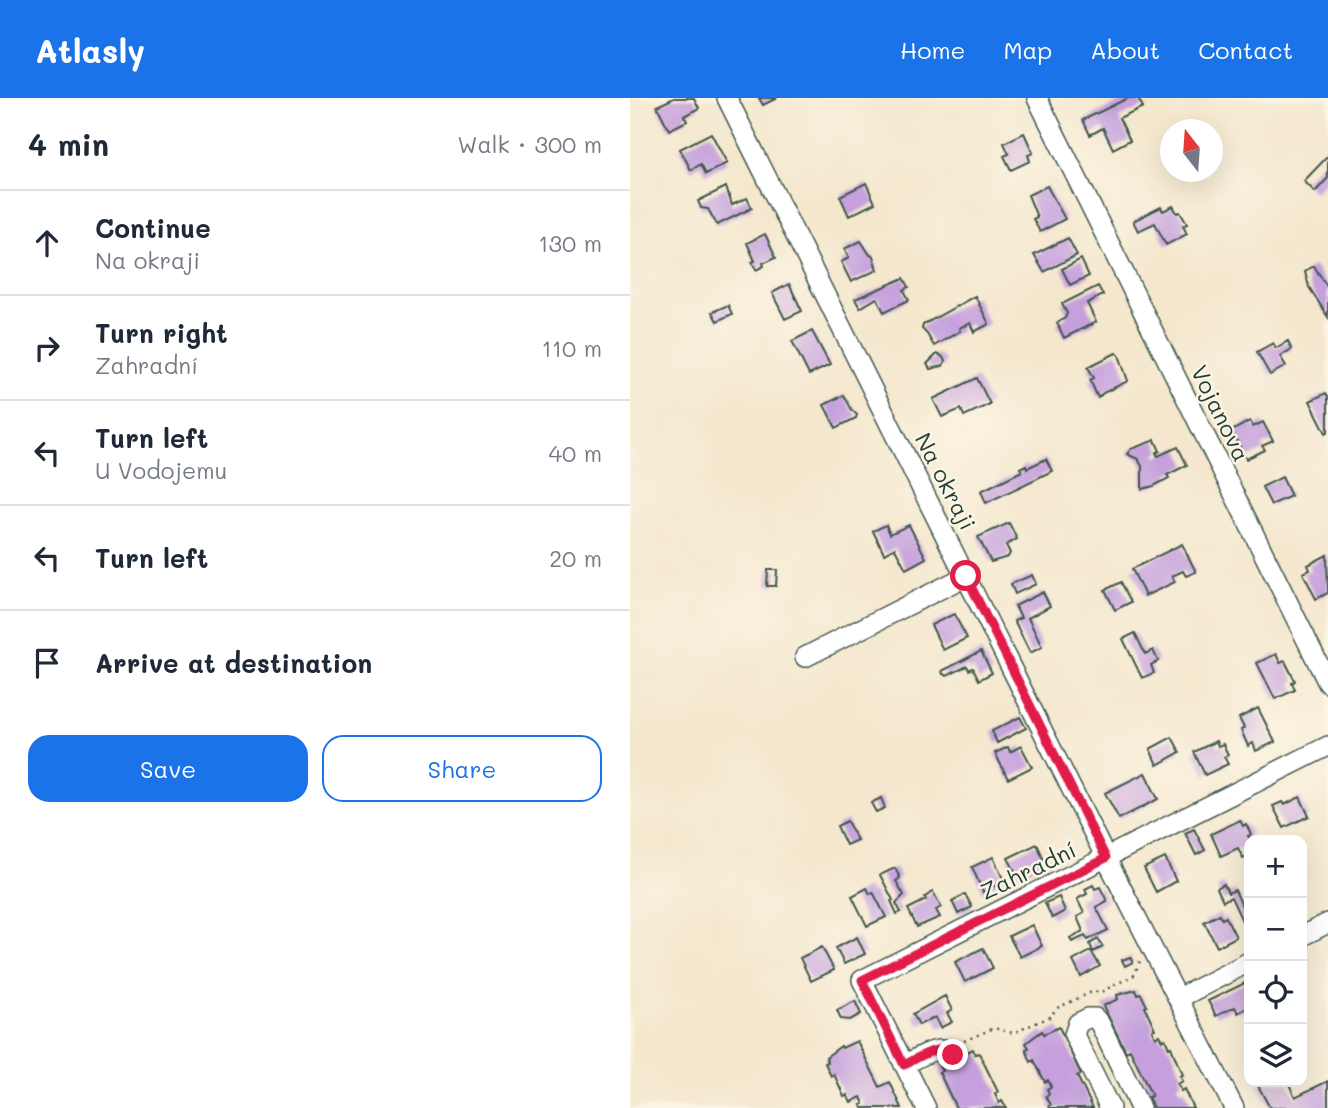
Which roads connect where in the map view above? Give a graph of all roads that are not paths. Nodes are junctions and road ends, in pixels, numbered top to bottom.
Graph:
1 (727, 98) edge
2 (1037, 98) edge
3 (966, 576) junction
4 (805, 657) dead end
5 (1328, 683) edge
6 (1328, 746) edge
7 (1106, 858) junction
8 (1328, 923) edge
9 (1307, 934) edge
10 (1244, 965) edge
11 (1179, 998) junction
12 (956, 1049) road end
13 (904, 1065) junction
14 (926, 1108) edge
15 (1110, 1108) edge
16 (1140, 1108) edge
17 (1234, 1108) edge

1 - 3 street, Na okraji
2 - 5 street, Vojanova
3 - 4 street
3 - 7 street, Na okraji
6 - 7 street, Zahradní
7 - 11 street, Na okraji
7 - 13 street, Zahradní
8 - 9 street
10 - 11 street
11 - 17 street, Na okraji
12 - 13 street
13 - 14 street
15 - 16 street

